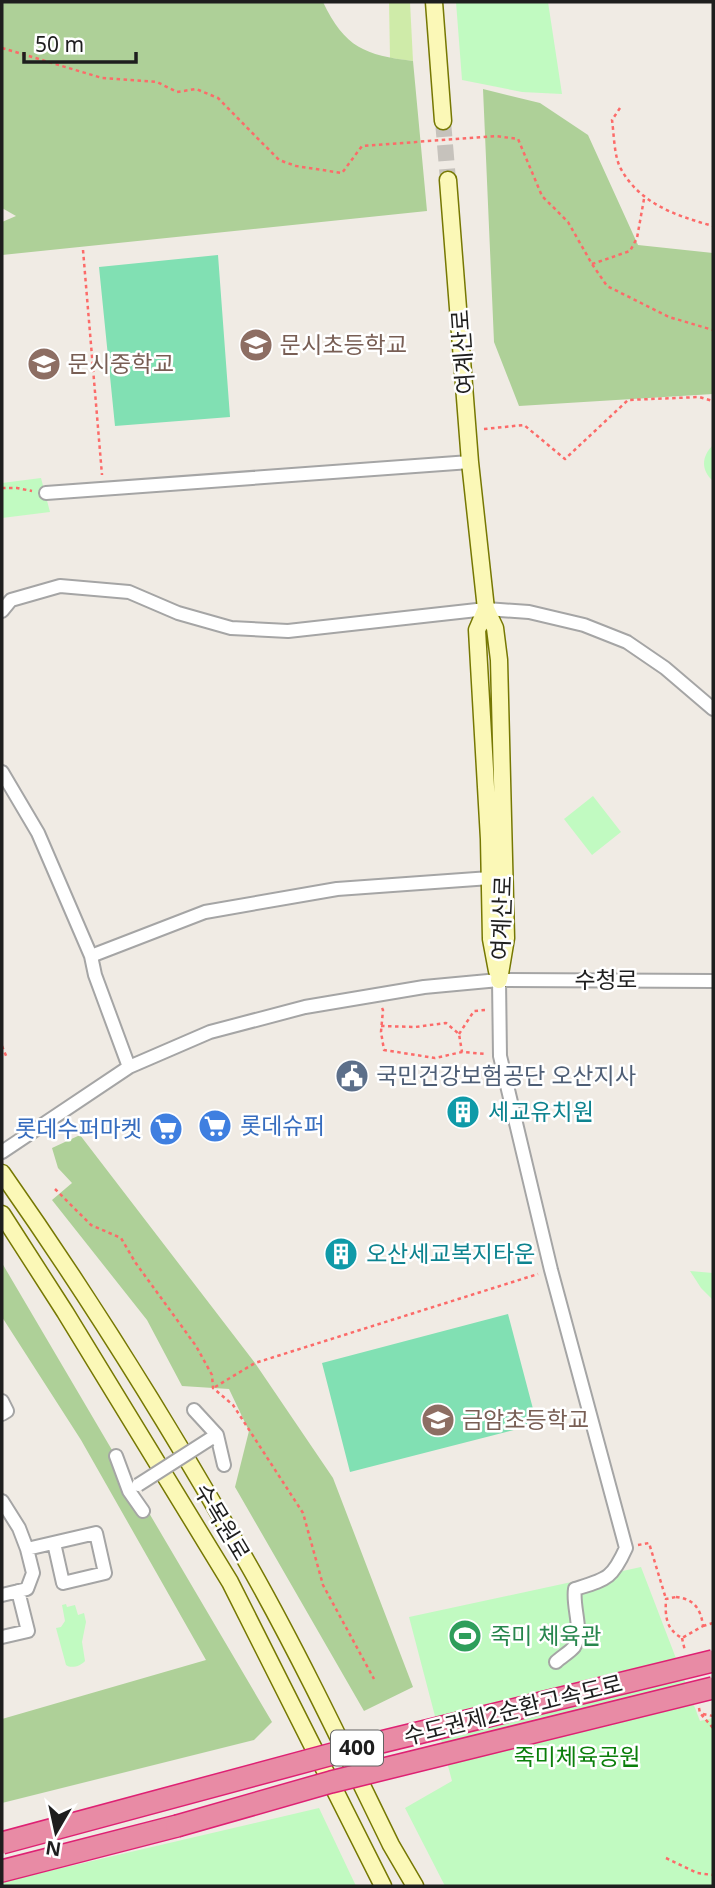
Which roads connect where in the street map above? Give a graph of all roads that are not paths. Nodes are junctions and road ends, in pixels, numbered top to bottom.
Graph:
1 (434, 2) edge
2 (443, 121) tunnel mouth
3 (448, 180) tunnel mouth
4 (470, 462) junction
5 (46, 494) road end
6 (486, 609) junction
7 (2, 611) edge
8 (713, 709) edge
9 (2, 772) edge
10 (490, 878) junction
11 (91, 956) junction
12 (499, 980) junction
13 (713, 981) edge
14 (129, 1067) junction
15 (2, 1152) edge
16 (2, 1173) edge
17 (2, 1214) edge
18 (2, 1401) edge
19 (194, 1410) dead end
20 (2, 1414) edge
21 (213, 1437) junction
22 (117, 1456) dead end
23 (224, 1465) dead end
24 (133, 1488) junction
25 (2, 1501) edge
26 (143, 1511) dead end
27 (54, 1543) junction
28 (27, 1549) junction
29 (18, 1591) junction
30 (2, 1595) edge
31 (2, 1637) edge
32 (713, 1661) edge
33 (555, 1662) dead end
34 (713, 1688) edge
35 (2, 1843) edge
36 (2, 1871) edge
37 (383, 1886) edge
38 (415, 1886) edge

1 - 2 street
3 - 4 street, 여계산로
4 - 5 street
4 - 6 street, 여계산로
6 - 7 street
6 - 8 street
6 - 10 street, 여계산로
6 - 12 street, 여계산로
9 - 11 street
10 - 11 street
10 - 12 street, 여계산로
11 - 14 street
12 - 13 street, 수청로
12 - 14 street, 수청로
12 - 33 street
14 - 15 street, 수청로
16 - 38 street, 수목원로
17 - 37 street, 수목원로
18 - 20 street
19 - 21 street
21 - 23 street
21 - 24 street, bridge
22 - 24 street
24 - 26 street
25 - 28 street
27 - 27 street
27 - 28 street
28 - 29 street
29 - 30 street
29 - 31 street
32 - 35 highway, 수도권제2순환고속도로 / 400, bridge
34 - 36 highway, 수도권제2순환고속도로 / 400, bridge

